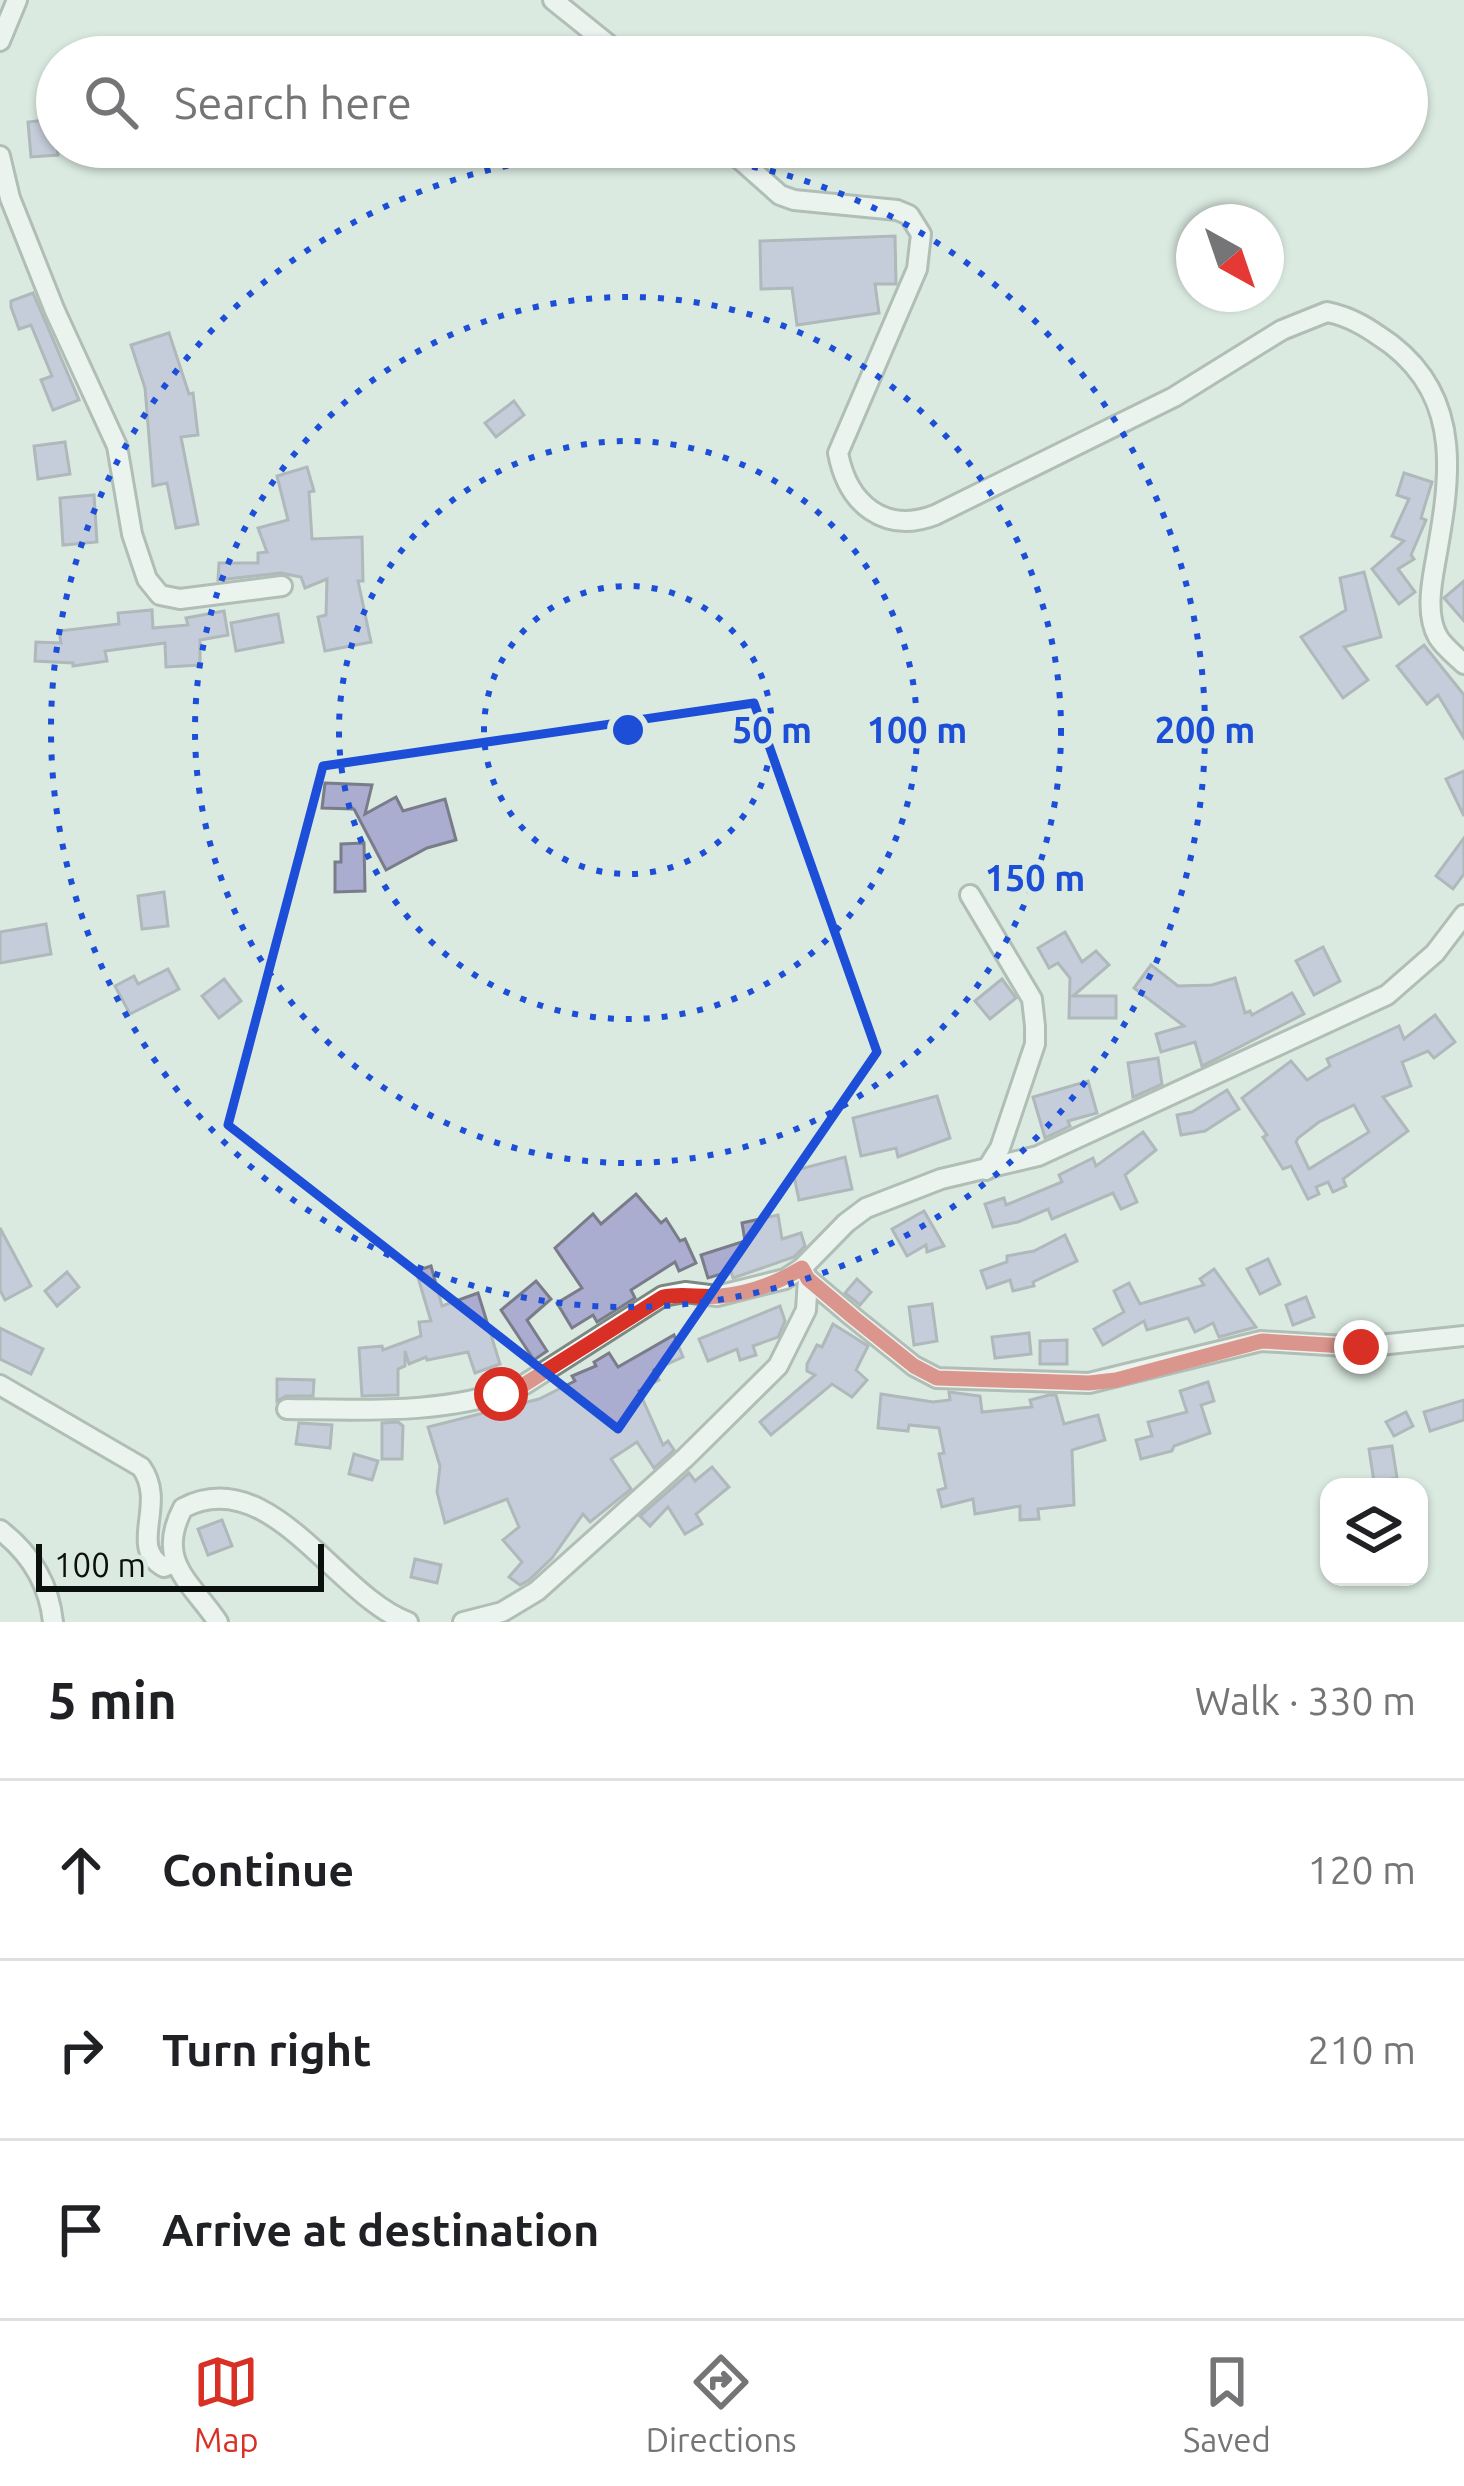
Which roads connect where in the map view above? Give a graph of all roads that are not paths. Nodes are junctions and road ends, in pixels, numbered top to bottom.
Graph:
1 (16, 0) edge
2 (553, 0) edge
3 (598, 36) edge
4 (0, 41) edge
5 (0, 156) edge
6 (750, 168) edge
7 (282, 586) dead end
8 (1464, 664) edge
9 (970, 895) dead end
10 (1464, 915) edge
11 (986, 1170) junction
12 (805, 1274) junction
13 (1464, 1336) edge
14 (0, 1385) edge
15 (287, 1409) dead end
16 (0, 1530) edge
17 (174, 1563) junction
18 (53, 1622) edge
19 (218, 1622) edge
20 (408, 1622) edge
21 (463, 1622) edge

1 - 4 street
2 - 3 street
5 - 7 street
6 - 8 street
9 - 11 street
10 - 11 street
11 - 12 street
12 - 13 street
12 - 15 street
12 - 21 street
14 - 17 street
16 - 18 street
17 - 19 street
17 - 20 street

